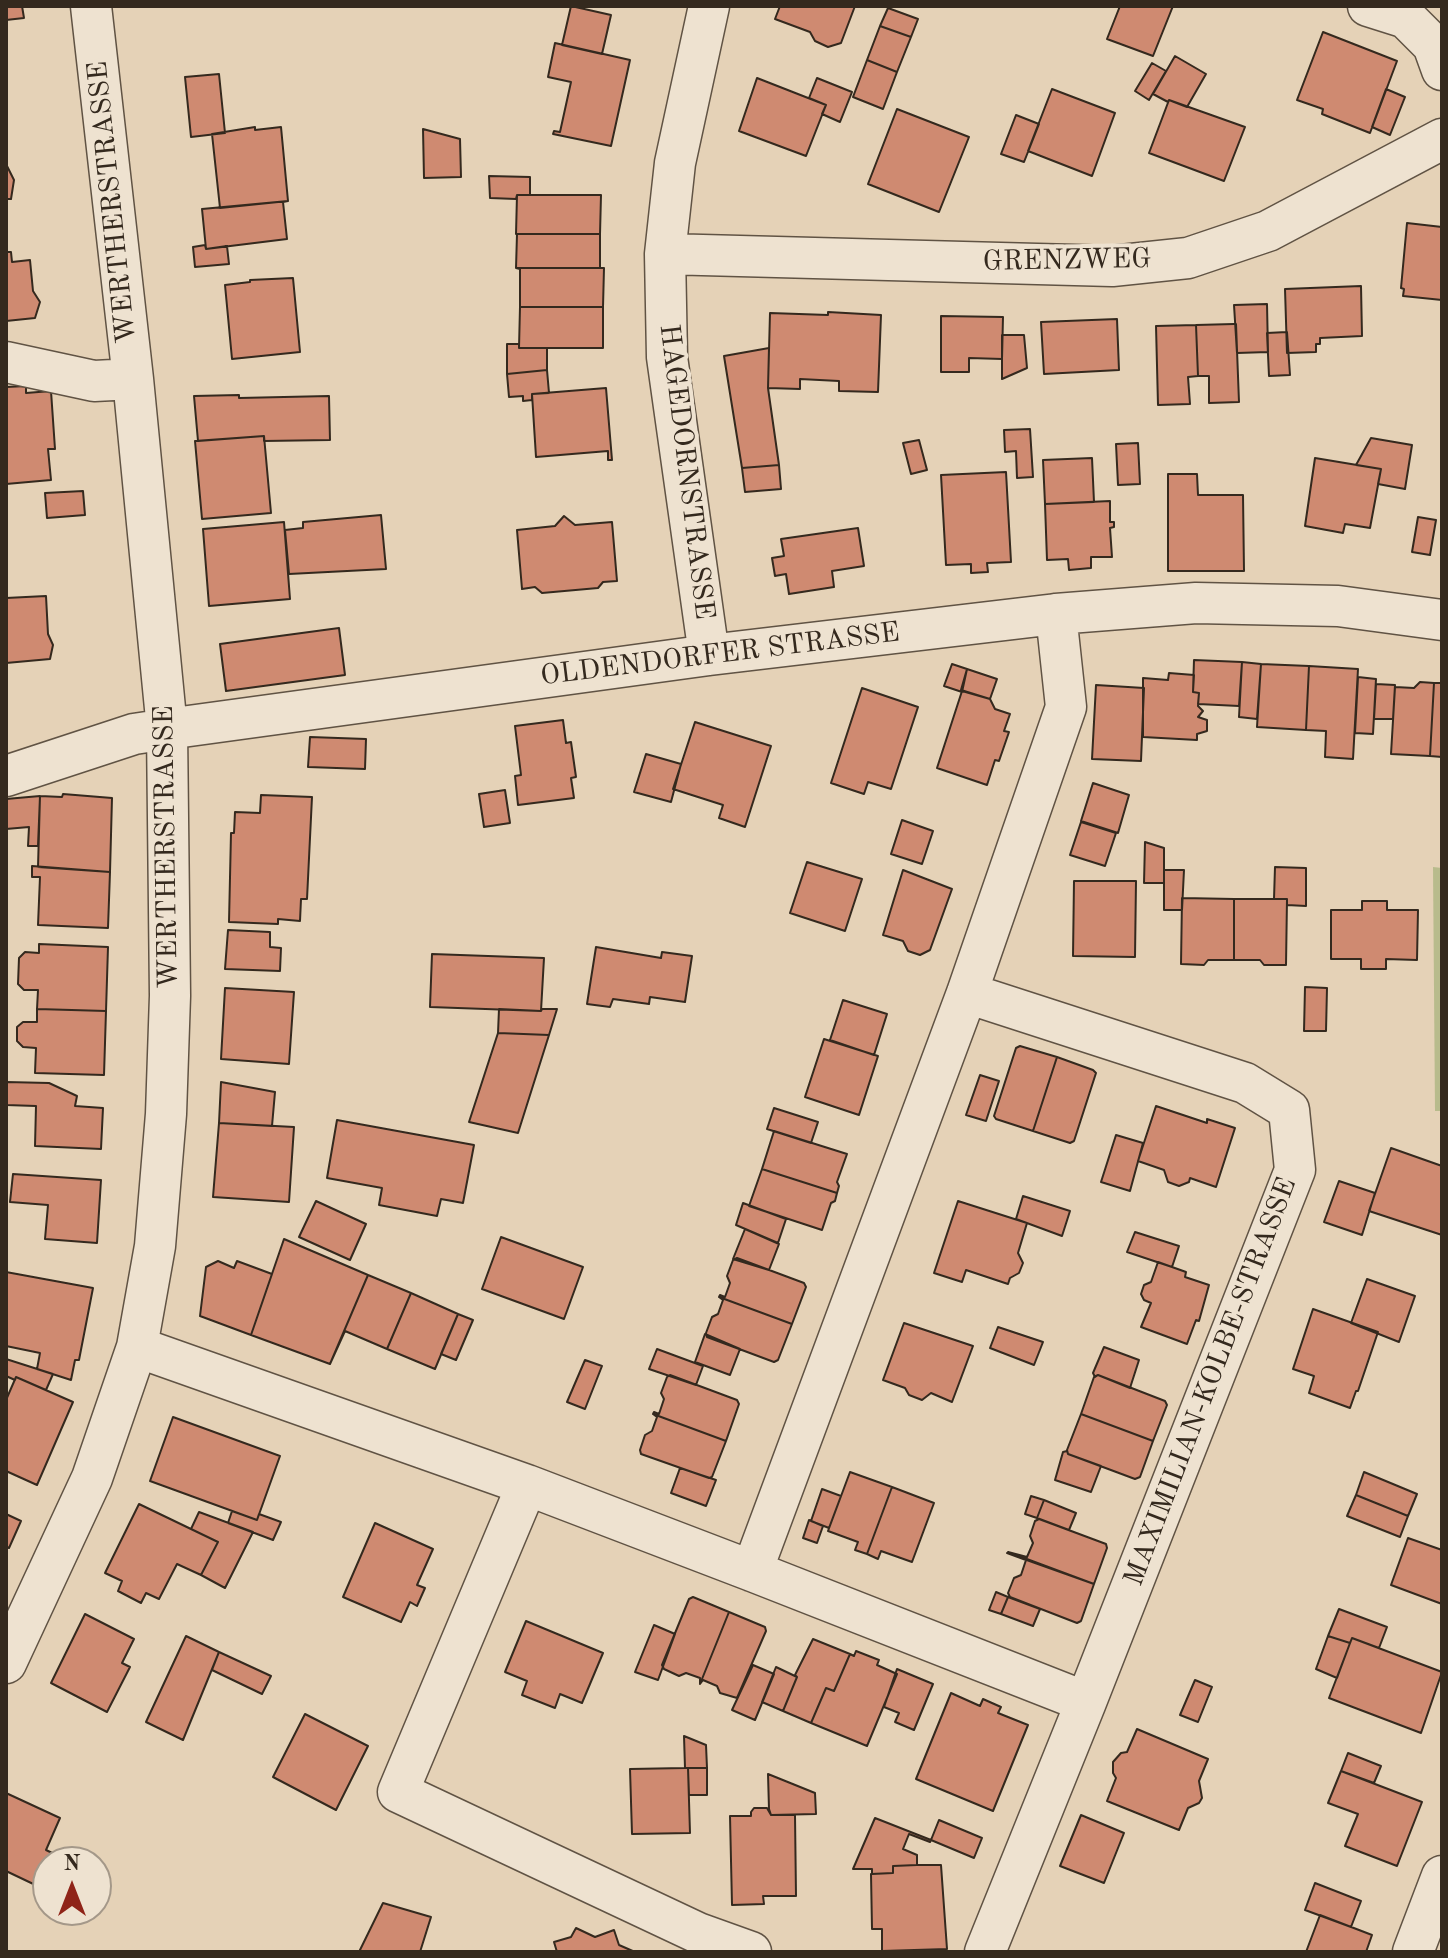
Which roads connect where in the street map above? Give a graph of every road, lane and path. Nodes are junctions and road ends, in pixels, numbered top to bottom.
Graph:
1 (91, 6) edge
2 (709, 6) edge
3 (1368, 6) edge
4 (1442, 70) edge
5 (1442, 139) edge
6 (665, 254) junction
7 (6, 362) edge
8 (133, 379) junction
9 (1056, 614) junction
10 (1442, 620) edge
11 (709, 655) junction
12 (167, 729) junction
13 (6, 776) edge
14 (967, 993) junction
15 (137, 1347) junction
16 (527, 1485) junction
17 (752, 1571) junction
18 (6, 1663) edge
19 (1086, 1702) junction
20 (1442, 1876) edge
21 (751, 1952) edge
22 (985, 1952) edge
23 (1413, 1952) edge

1 - 8 street, WERTHERSTRASSE
2 - 6 street, HAGEDORNSTRASSE
3 - 4 street
5 - 6 street, GRENZWEG
6 - 11 street, HAGEDORNSTRASSE
7 - 8 street
8 - 12 street, WERTHERSTRASSE
9 - 10 street, OLDENDORFER STRASSE
9 - 11 street, OLDENDORFER STRASSE
9 - 14 street
11 - 12 street, OLDENDORFER STRASSE
12 - 13 street, OLDENDORFER STRASSE
12 - 15 street, WERTHERSTRASSE
14 - 17 street
14 - 19 street, MAXIMILIAN-KOLBE-STRASSE
15 - 16 street
15 - 18 street, WERTHERSTRASSE
16 - 17 street
16 - 21 street
17 - 19 street
19 - 22 street, MAXIMILIAN-KOLBE-STRASSE
20 - 23 street

